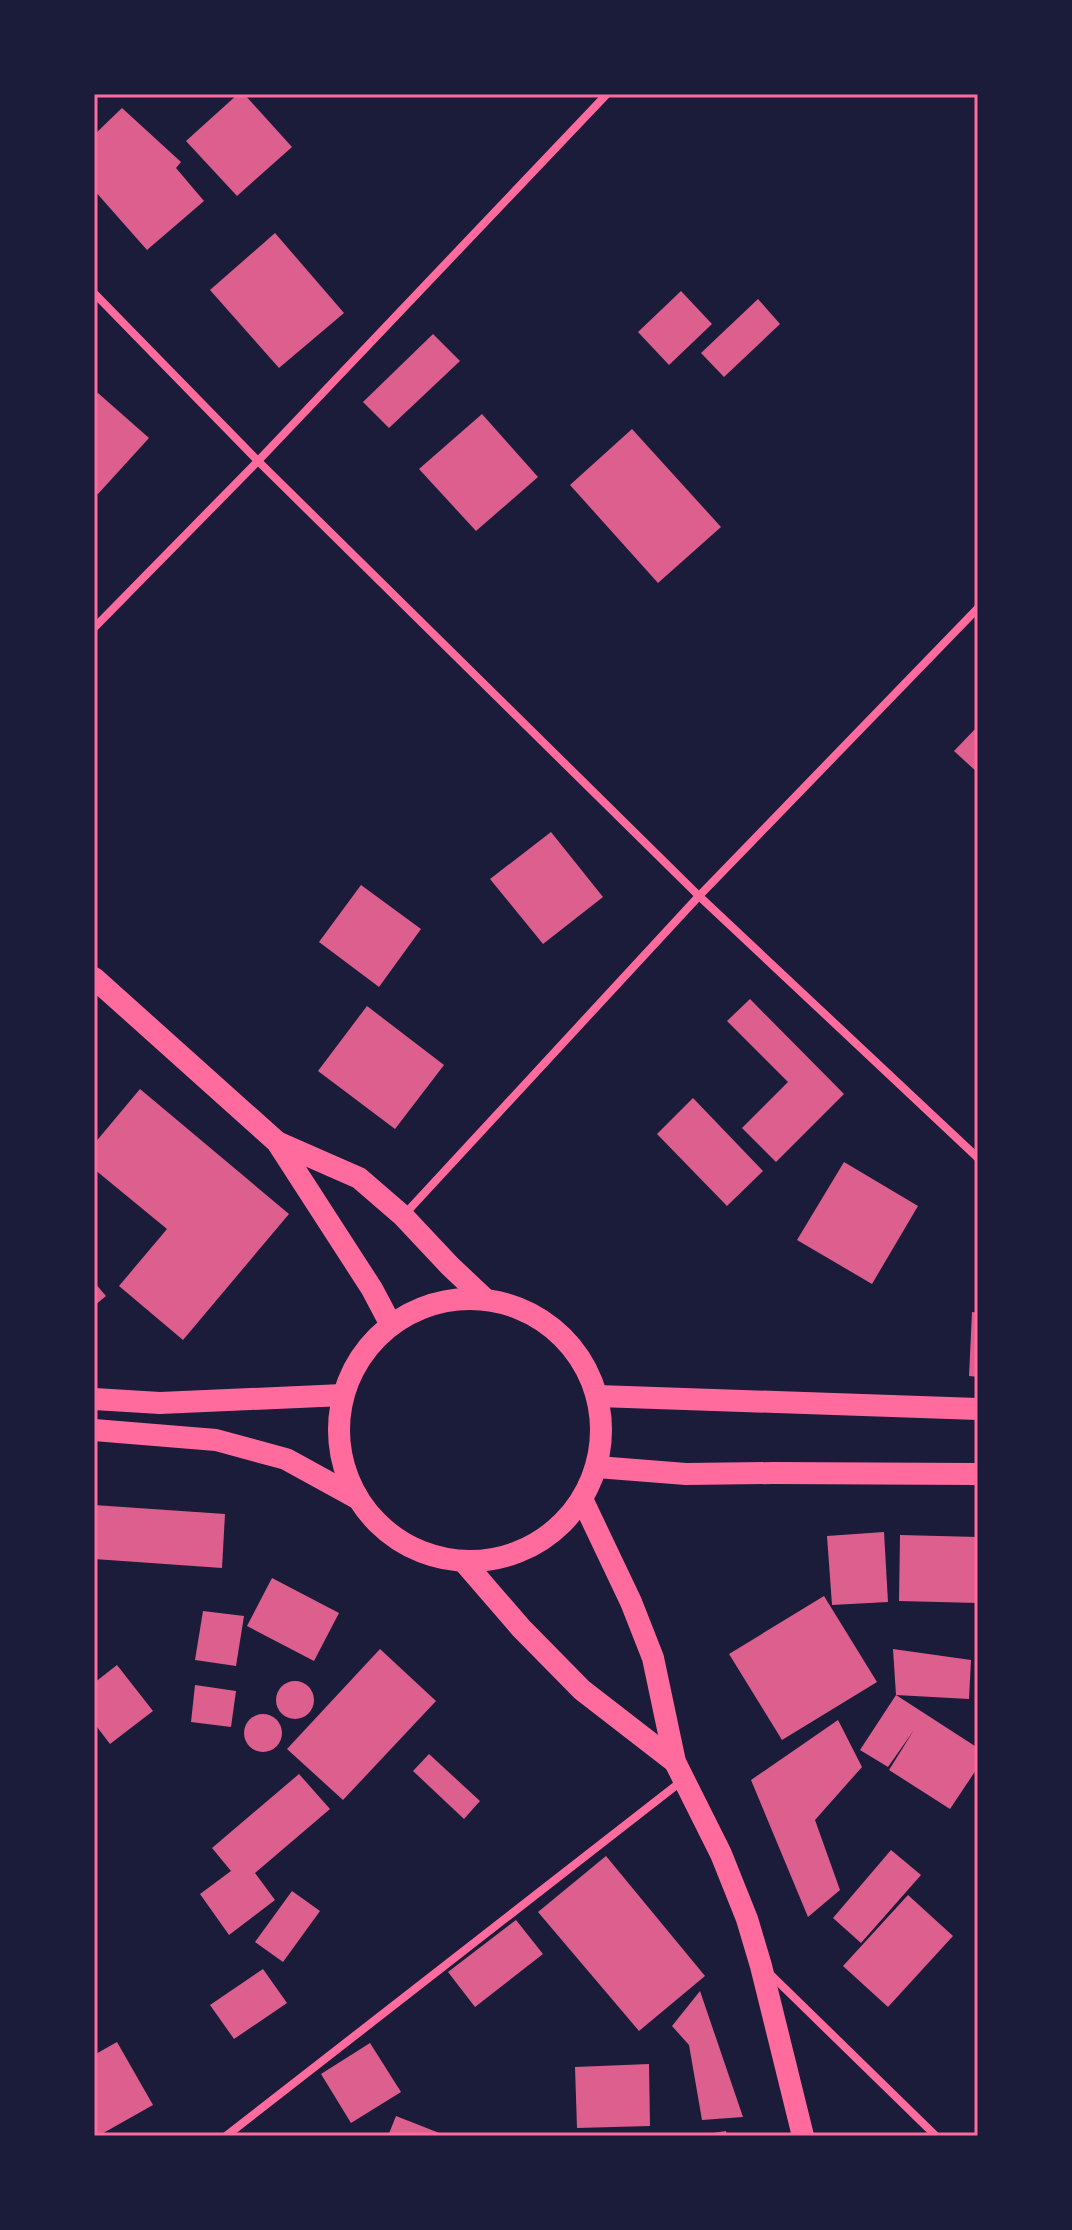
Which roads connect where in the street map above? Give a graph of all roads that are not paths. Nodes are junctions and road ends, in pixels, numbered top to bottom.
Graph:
1 (607, 94) edge
2 (94, 293) edge
3 (258, 461) junction
4 (978, 608) edge
5 (94, 628) edge
6 (699, 896) junction
7 (94, 978) edge
8 (277, 1142) junction
9 (978, 1158) edge
10 (403, 1216) junction
11 (486, 1300) junction
12 (391, 1325) junction
13 (343, 1395) junction
14 (598, 1396) junction
15 (94, 1399) edge
16 (978, 1409) edge
17 (94, 1430) edge
18 (597, 1467) junction
19 (978, 1474) edge
20 (357, 1498) junction
21 (582, 1499) junction
22 (464, 1562) junction
23 (680, 1771) junction
24 (761, 1966) junction
25 (226, 2136) edge
26 (803, 2136) edge
27 (936, 2136) edge

1 - 3 street
2 - 3 street
3 - 5 street
3 - 6 street
4 - 6 street
6 - 9 street
6 - 10 street
7 - 8 highway
8 - 10 highway
8 - 12 highway
10 - 11 highway
11 - 12 highway
11 - 14 highway
12 - 13 highway
13 - 15 highway
13 - 20 highway
14 - 16 highway
14 - 18 highway
17 - 20 highway
18 - 19 highway
18 - 21 highway
20 - 22 highway
21 - 22 highway
21 - 23 highway
22 - 23 highway
23 - 24 highway
23 - 25 street
24 - 26 highway
24 - 27 street

